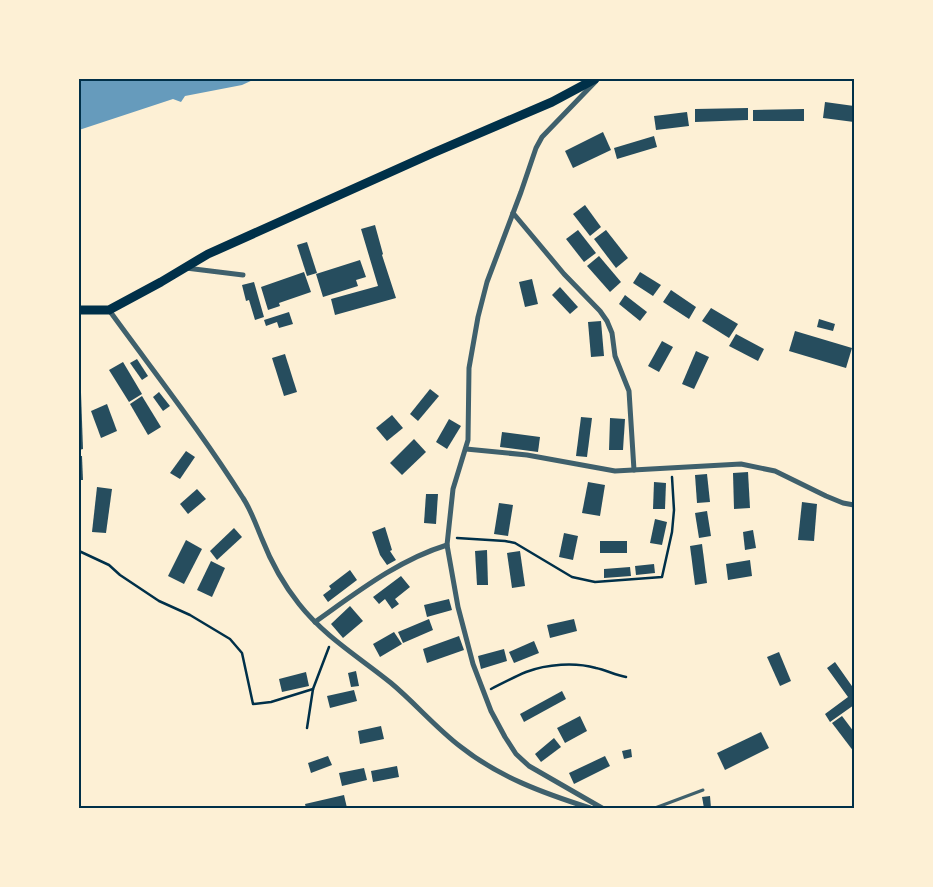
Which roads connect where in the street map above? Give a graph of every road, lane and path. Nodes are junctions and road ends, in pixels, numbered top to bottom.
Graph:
1 (597, 79) edge
2 (513, 213) junction
3 (185, 268) junction
4 (243, 275) dead end
5 (79, 310) edge
6 (109, 310) junction
7 (466, 449) junction
8 (672, 468) junction
9 (634, 470) junction
10 (854, 505) edge
11 (448, 537) junction
12 (447, 545) junction
13 (79, 551) edge
14 (315, 622) junction
15 (332, 639) junction
16 (626, 677) dead end
17 (313, 689) junction
18 (484, 692) junction
19 (307, 728) dead end
20 (703, 790) dead end
21 (590, 808) edge
22 (602, 808) edge
23 (655, 808) edge

1 - 2 street
1 - 3 main road
2 - 7 street
2 - 9 street
3 - 4 street
3 - 6 main road
5 - 6 main road
6 - 14 street
7 - 9 street
7 - 11 street
8 - 9 street
8 - 10 street
8 - 11 path
11 - 12 street
12 - 14 street
12 - 18 street
13 - 17 path
14 - 15 street
15 - 17 path
15 - 21 street
16 - 18 path
17 - 19 path
18 - 22 street
20 - 23 lane

